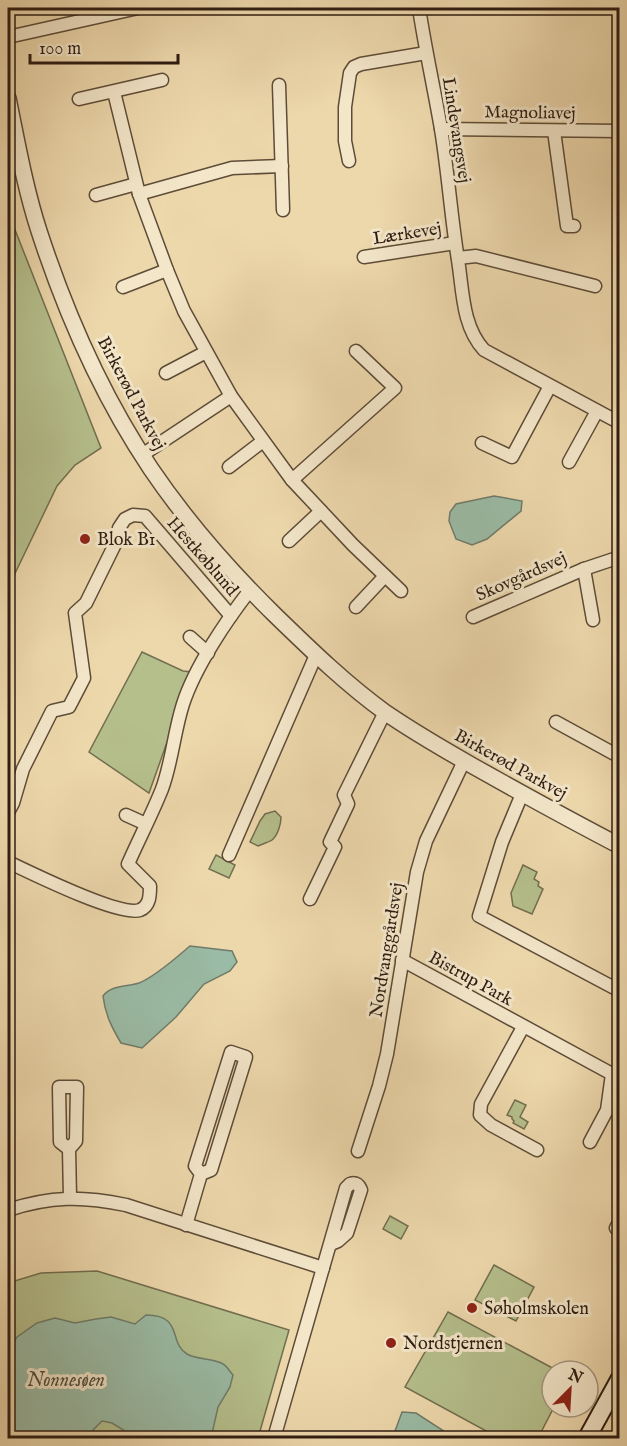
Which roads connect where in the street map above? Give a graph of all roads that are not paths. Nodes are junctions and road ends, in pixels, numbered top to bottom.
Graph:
1 (138, 8) edge
2 (419, 8) edge
3 (8, 37) edge
4 (426, 52) junction
5 (162, 80) dead end
6 (279, 84) dead end
7 (114, 92) junction
8 (8, 98) edge
9 (79, 99) dead end
10 (441, 129) junction
11 (554, 131) junction
12 (620, 131) edge
13 (349, 161) dead end
14 (282, 166) junction
15 (138, 189) junction
16 (96, 195) dead end
17 (283, 210) dead end
18 (574, 226) dead end
19 (455, 243) junction
20 (364, 257) dead end
21 (458, 258) junction
22 (167, 270) junction
23 (595, 286) dead end
24 (123, 287) dead end
25 (356, 351) dead end
26 (206, 352) junction
27 (166, 373) dead end
28 (550, 386) junction
29 (231, 396) junction
30 (597, 411) junction
31 (620, 423) edge
32 (263, 441) junction
33 (482, 443) dead end
34 (142, 455) junction
35 (569, 462) dead end
36 (229, 467) dead end
37 (292, 480) junction
38 (321, 511) junction
39 (289, 541) dead end
40 (620, 557) edge
41 (584, 569) junction
42 (385, 576) junction
43 (250, 590) junction
44 (401, 591) dead end
45 (356, 607) dead end
46 (231, 616) junction
47 (473, 617) dead end
48 (593, 620) dead end
49 (190, 637) dead end
50 (208, 653) junction
51 (316, 655) junction
52 (385, 712) junction
53 (556, 722) dead end
54 (620, 757) edge
55 (465, 761) junction
56 (522, 794) junction
57 (8, 812) edge
58 (126, 815) dead end
59 (146, 824) junction
60 (620, 846) edge
61 (229, 855) dead end
62 (8, 862) edge
63 (310, 899) dead end
64 (402, 960) junction
65 (620, 991) edge
66 (524, 1027) junction
67 (590, 1142) dead end
68 (69, 1149) dead end
69 (537, 1150) dead end
70 (358, 1151) dead end
71 (201, 1174) junction
72 (70, 1198) junction
73 (8, 1210) edge
74 (186, 1224) junction
75 (331, 1244) dead end
76 (323, 1268) junction
77 (620, 1378) edge
78 (274, 1438) edge
79 (587, 1438) edge

1 - 3 street
2 - 4 street, Lindevangsvej
4 - 10 street, Lindevangsvej
4 - 13 street
5 - 7 street
6 - 14 street
7 - 9 street
7 - 15 street
8 - 34 street, Birkerød Parkvej
10 - 11 street, Magnoliavej
10 - 19 street, Lindevangsvej
11 - 12 street, Magnoliavej
11 - 18 street
14 - 15 street
14 - 17 street
15 - 16 street
15 - 22 street
19 - 20 street, Lærkevej
19 - 21 street, Lindevangsvej
21 - 23 street
21 - 28 street, Lindevangsvej
22 - 24 street
22 - 26 street
25 - 37 street
26 - 27 street
26 - 29 street
28 - 30 street, Lindevangsvej
28 - 33 street
29 - 32 street
29 - 34 street
30 - 31 street, Lindevangsvej
30 - 35 street
32 - 36 street
32 - 37 street
34 - 43 street, Birkerød Parkvej
37 - 38 street
38 - 39 street
38 - 42 street
40 - 41 street, Skovgårdsvej
41 - 47 street, Skovgårdsvej
41 - 48 street, Skovgårdsvej
42 - 44 street
42 - 45 street
43 - 46 street, Hestkøblund
43 - 51 street, Birkerød Parkvej
46 - 50 street, Hestkøblund
46 - 57 street, Hestkøblund
49 - 50 street
50 - 59 street, Hestkøblund
51 - 52 street, Birkerød Parkvej
51 - 61 street
52 - 55 street, Birkerød Parkvej
52 - 63 street
53 - 54 street
55 - 56 street, Birkerød Parkvej
55 - 64 street, Nordvanggårdsvej
56 - 60 street, Birkerød Parkvej
56 - 65 street
58 - 59 street
59 - 62 street, Hestkøblund
64 - 66 street, Bistrup Park
64 - 70 street, Nordvanggårdsvej
66 - 67 street, Bistrup Park
66 - 69 street, Bistrup Park
68 - 72 street
71 - 71 street
71 - 74 street
72 - 73 street
72 - 74 street
74 - 76 street
75 - 76 street
76 - 78 street
77 - 79 main road

